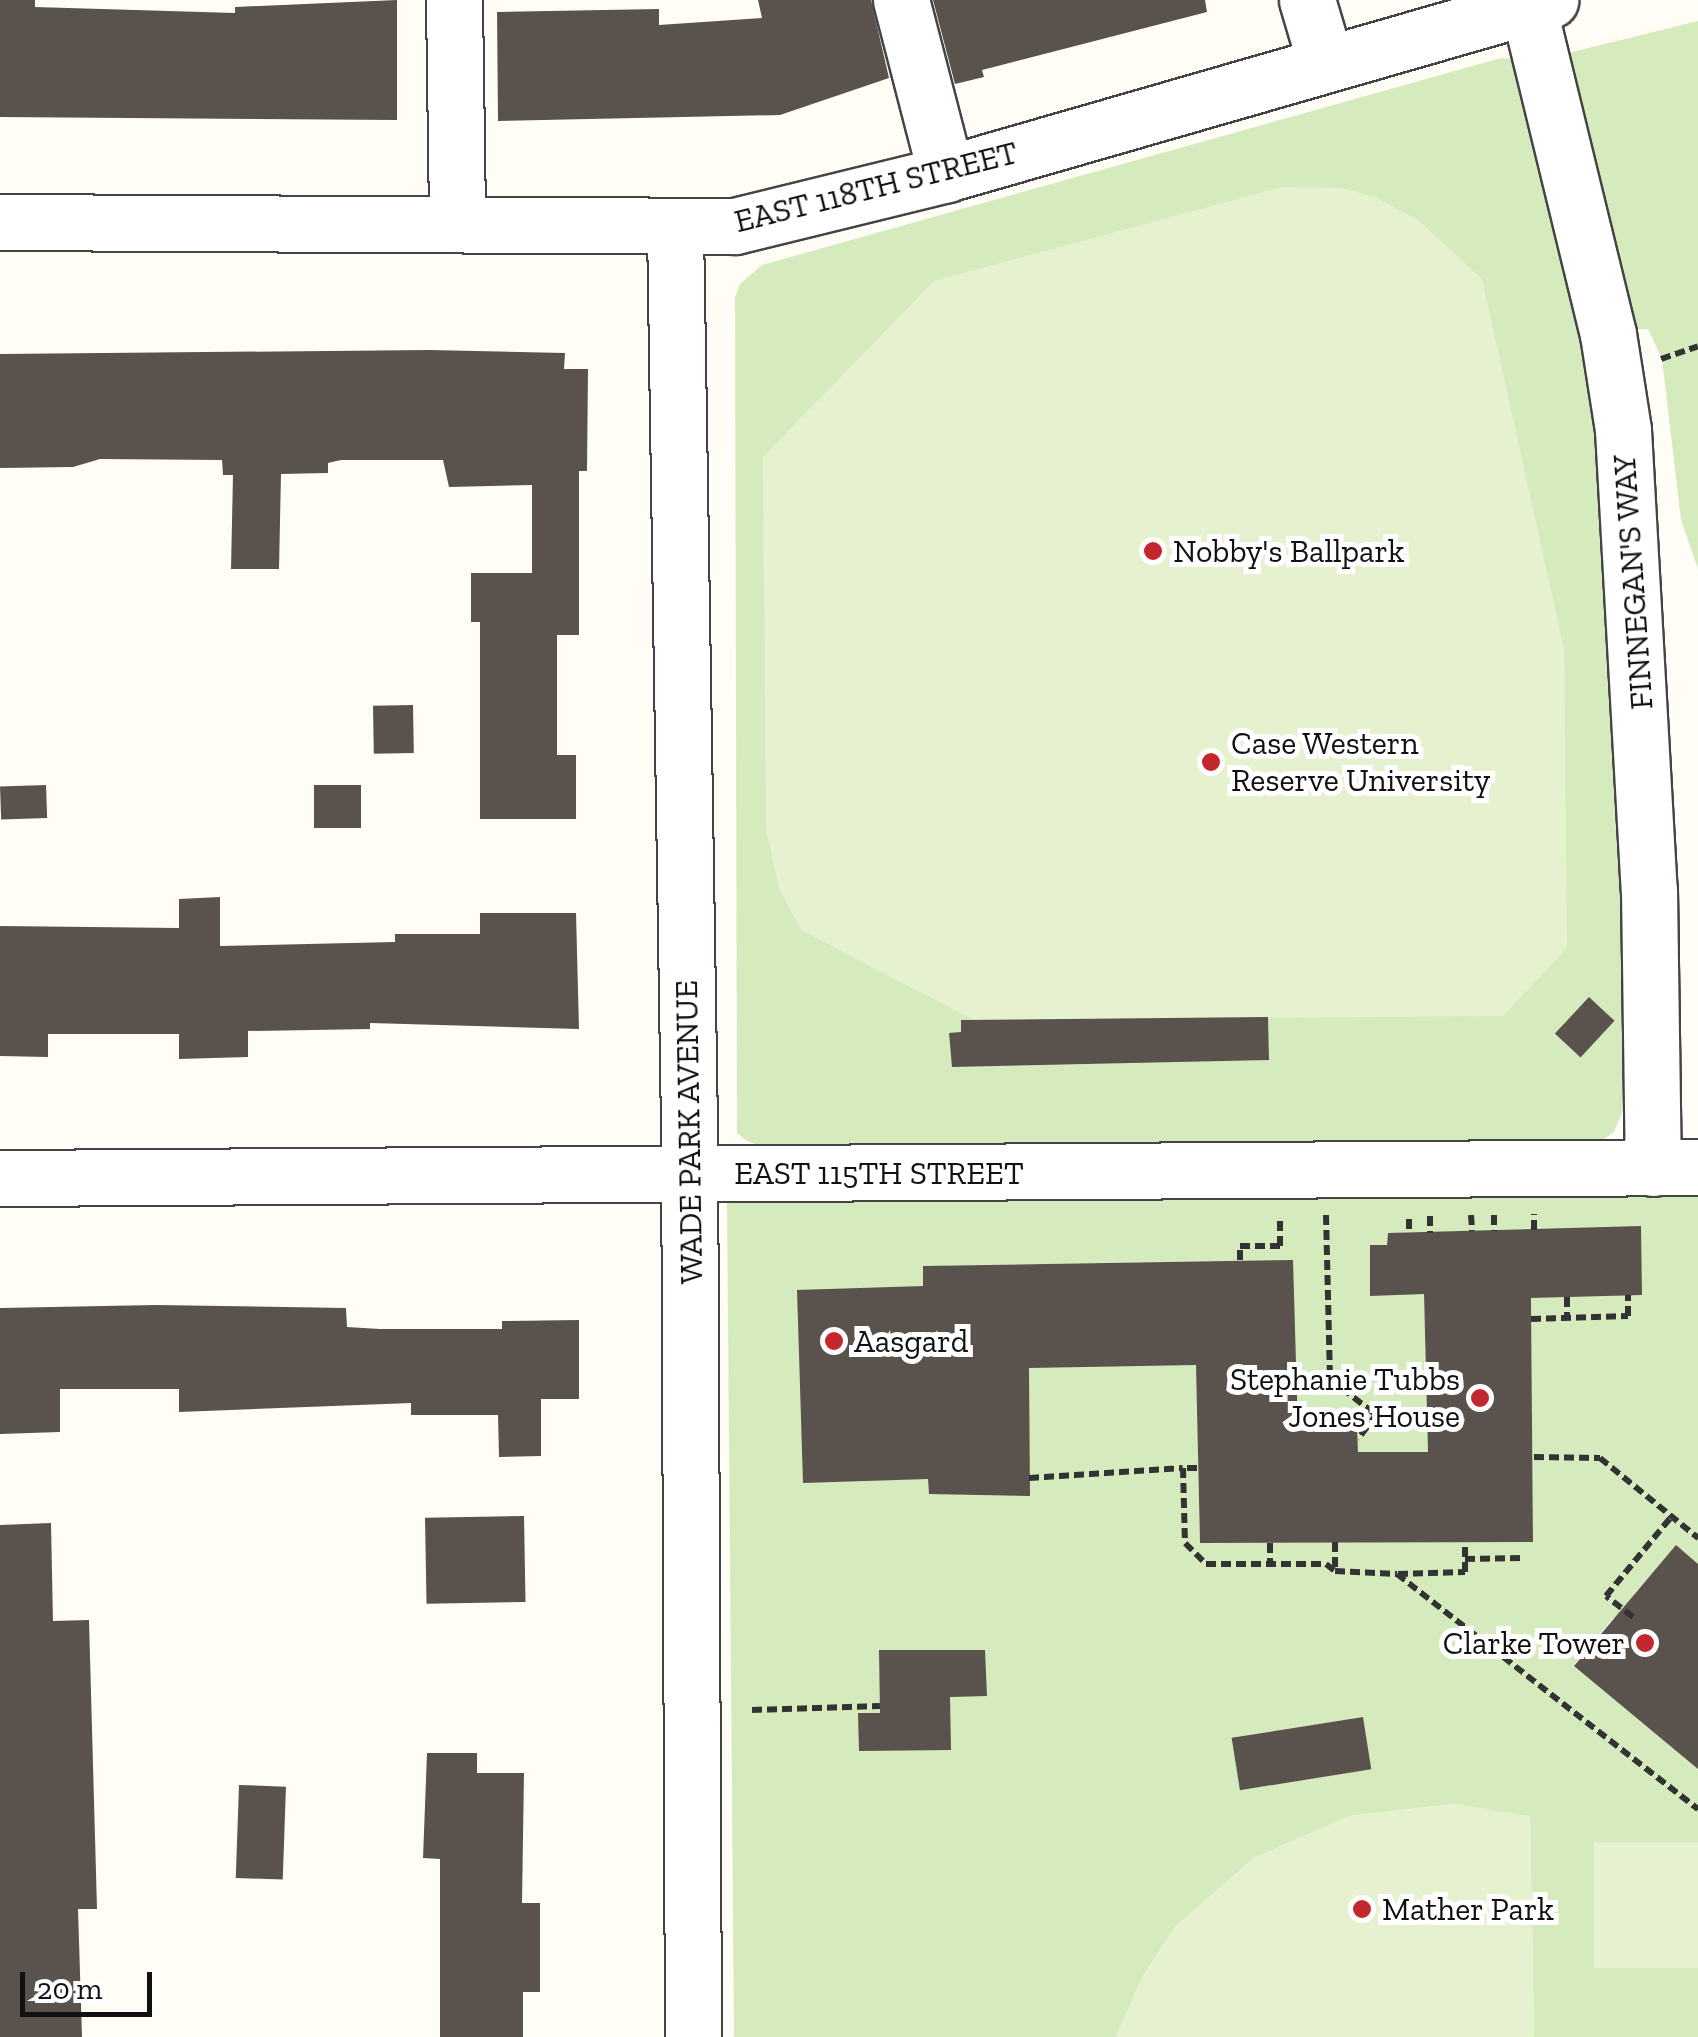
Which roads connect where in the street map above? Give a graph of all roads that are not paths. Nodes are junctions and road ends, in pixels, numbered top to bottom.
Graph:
1 (454, 0) edge
2 (900, 0) edge
3 (1307, 0) edge
4 (1539, 3) edge
5 (1326, 64) junction
6 (946, 174) junction
7 (0, 222) edge
8 (458, 224) junction
9 (675, 226) junction
10 (1675, 1167) edge
11 (690, 1174) junction
12 (0, 1178) edge
13 (693, 2037) edge

1 - 8 street
2 - 6 street
3 - 5 street
4 - 5 street, EAST 118TH STREET
4 - 10 street, FINNEGAN'S WAY
5 - 6 street, EAST 118TH STREET
6 - 9 street, EAST 118TH STREET
7 - 8 street, EAST 118TH STREET
8 - 9 street, EAST 118TH STREET
9 - 11 street, WADE PARK AVENUE
10 - 11 street, EAST 115TH STREET
11 - 12 street, EAST 115TH STREET
11 - 13 street, WADE PARK AVENUE

